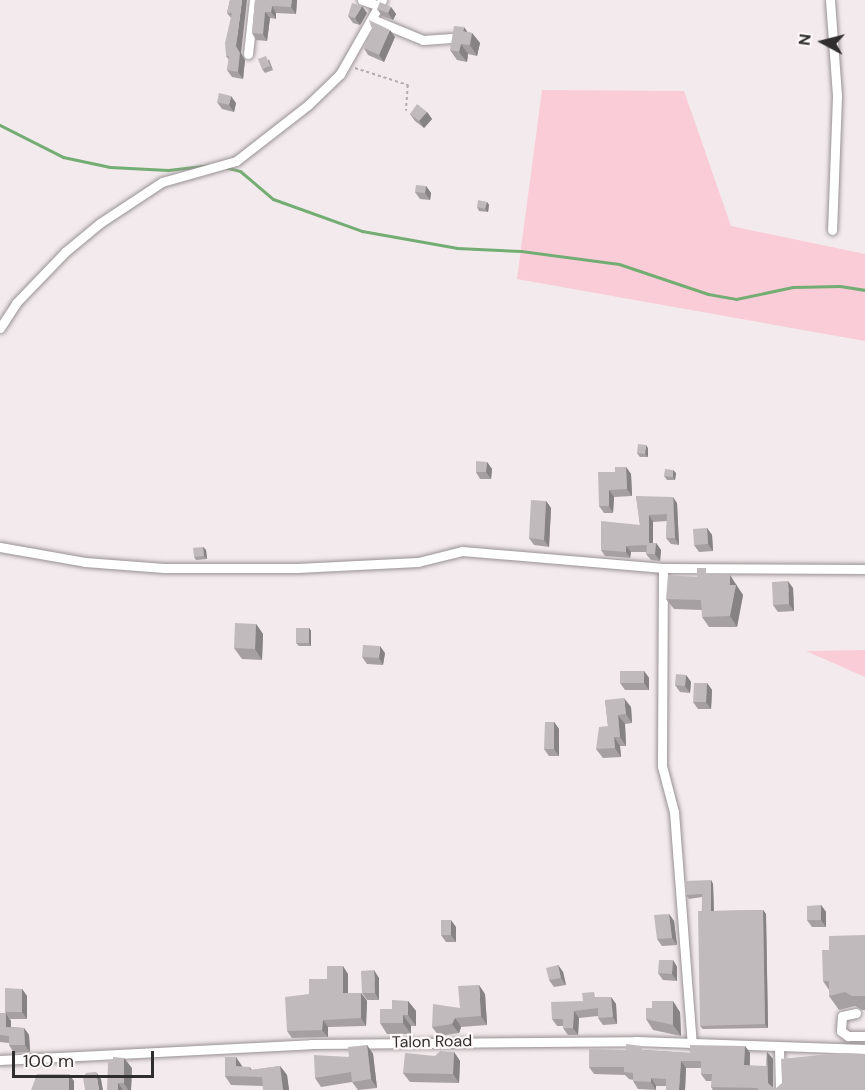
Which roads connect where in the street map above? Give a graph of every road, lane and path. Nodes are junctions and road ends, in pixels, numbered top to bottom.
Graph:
1 (254, 0) edge
2 (363, 0) edge
3 (830, 0) edge
4 (380, 3) edge
5 (372, 19) junction
6 (452, 38) edge
7 (248, 54) dead end
8 (346, 66) junction
9 (406, 111) dead end
10 (832, 230) dead end
11 (0, 328) edge
12 (0, 547) edge
13 (663, 568) junction
14 (865, 569) edge
15 (855, 1013) dead end
16 (865, 1036) edge
17 (692, 1044) junction
18 (778, 1048) junction
19 (865, 1049) edge
20 (0, 1060) edge
21 (780, 1090) edge

1 - 7 street
2 - 4 street
3 - 10 street
4 - 5 street
5 - 6 street
5 - 8 street
8 - 9 path
8 - 11 street
12 - 13 street
13 - 14 street
13 - 17 street
15 - 16 street
17 - 18 street, Talon Road
17 - 20 street, Talon Road
18 - 19 street, Talon Road
18 - 21 street

